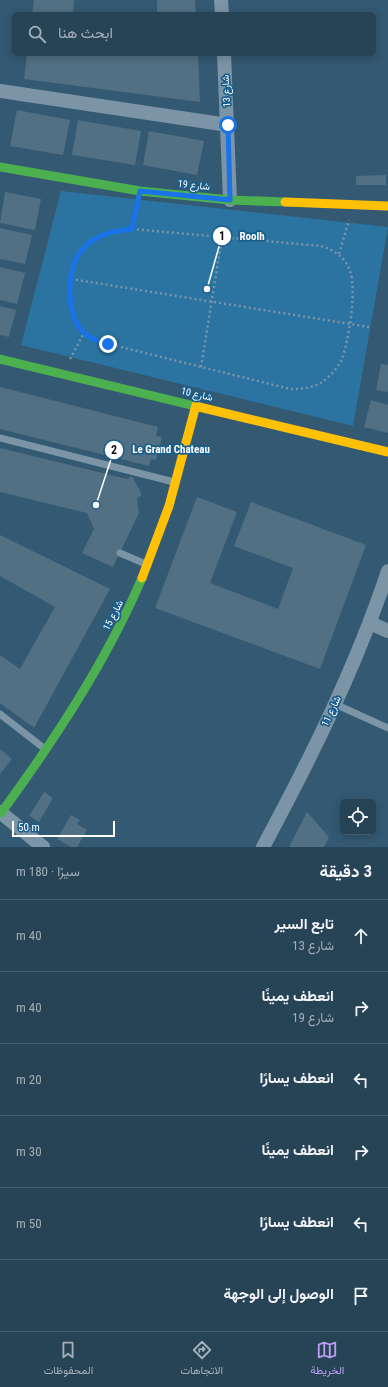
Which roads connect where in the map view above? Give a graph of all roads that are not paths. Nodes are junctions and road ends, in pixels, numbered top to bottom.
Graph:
1 (221, 0) edge
2 (222, 12) edge
3 (224, 56) edge
4 (0, 91) edge
5 (228, 125) junction
6 (0, 167) edge
7 (230, 200) junction
8 (388, 206) edge
9 (0, 359) edge
10 (196, 405) junction
11 (0, 438) edge
12 (388, 452) edge
13 (176, 482) junction
14 (120, 554) dead end
15 (148, 566) junction
16 (388, 571) edge
17 (370, 623) junction
18 (388, 631) edge
19 (335, 704) junction
20 (0, 714) edge
21 (388, 728) edge
22 (47, 751) junction
23 (1, 812) edge
24 (43, 847) edge
25 (263, 847) edge

1 - 2 street
3 - 5 street, شارع 13
4 - 5 street
5 - 7 street, شارع 13
6 - 7 street, شارع 19
7 - 8 street, شارع 19
9 - 10 street, شارع 10
10 - 12 street, شارع 10
10 - 13 street, شارع 15
11 - 13 lane
13 - 15 street, شارع 15
14 - 15 lane
15 - 22 street, شارع 15
16 - 17 street, شارع 11
17 - 18 street
17 - 19 street, شارع 11
19 - 21 lane
19 - 25 street, شارع 11
20 - 22 lane
22 - 23 street, شارع 15
23 - 24 street

